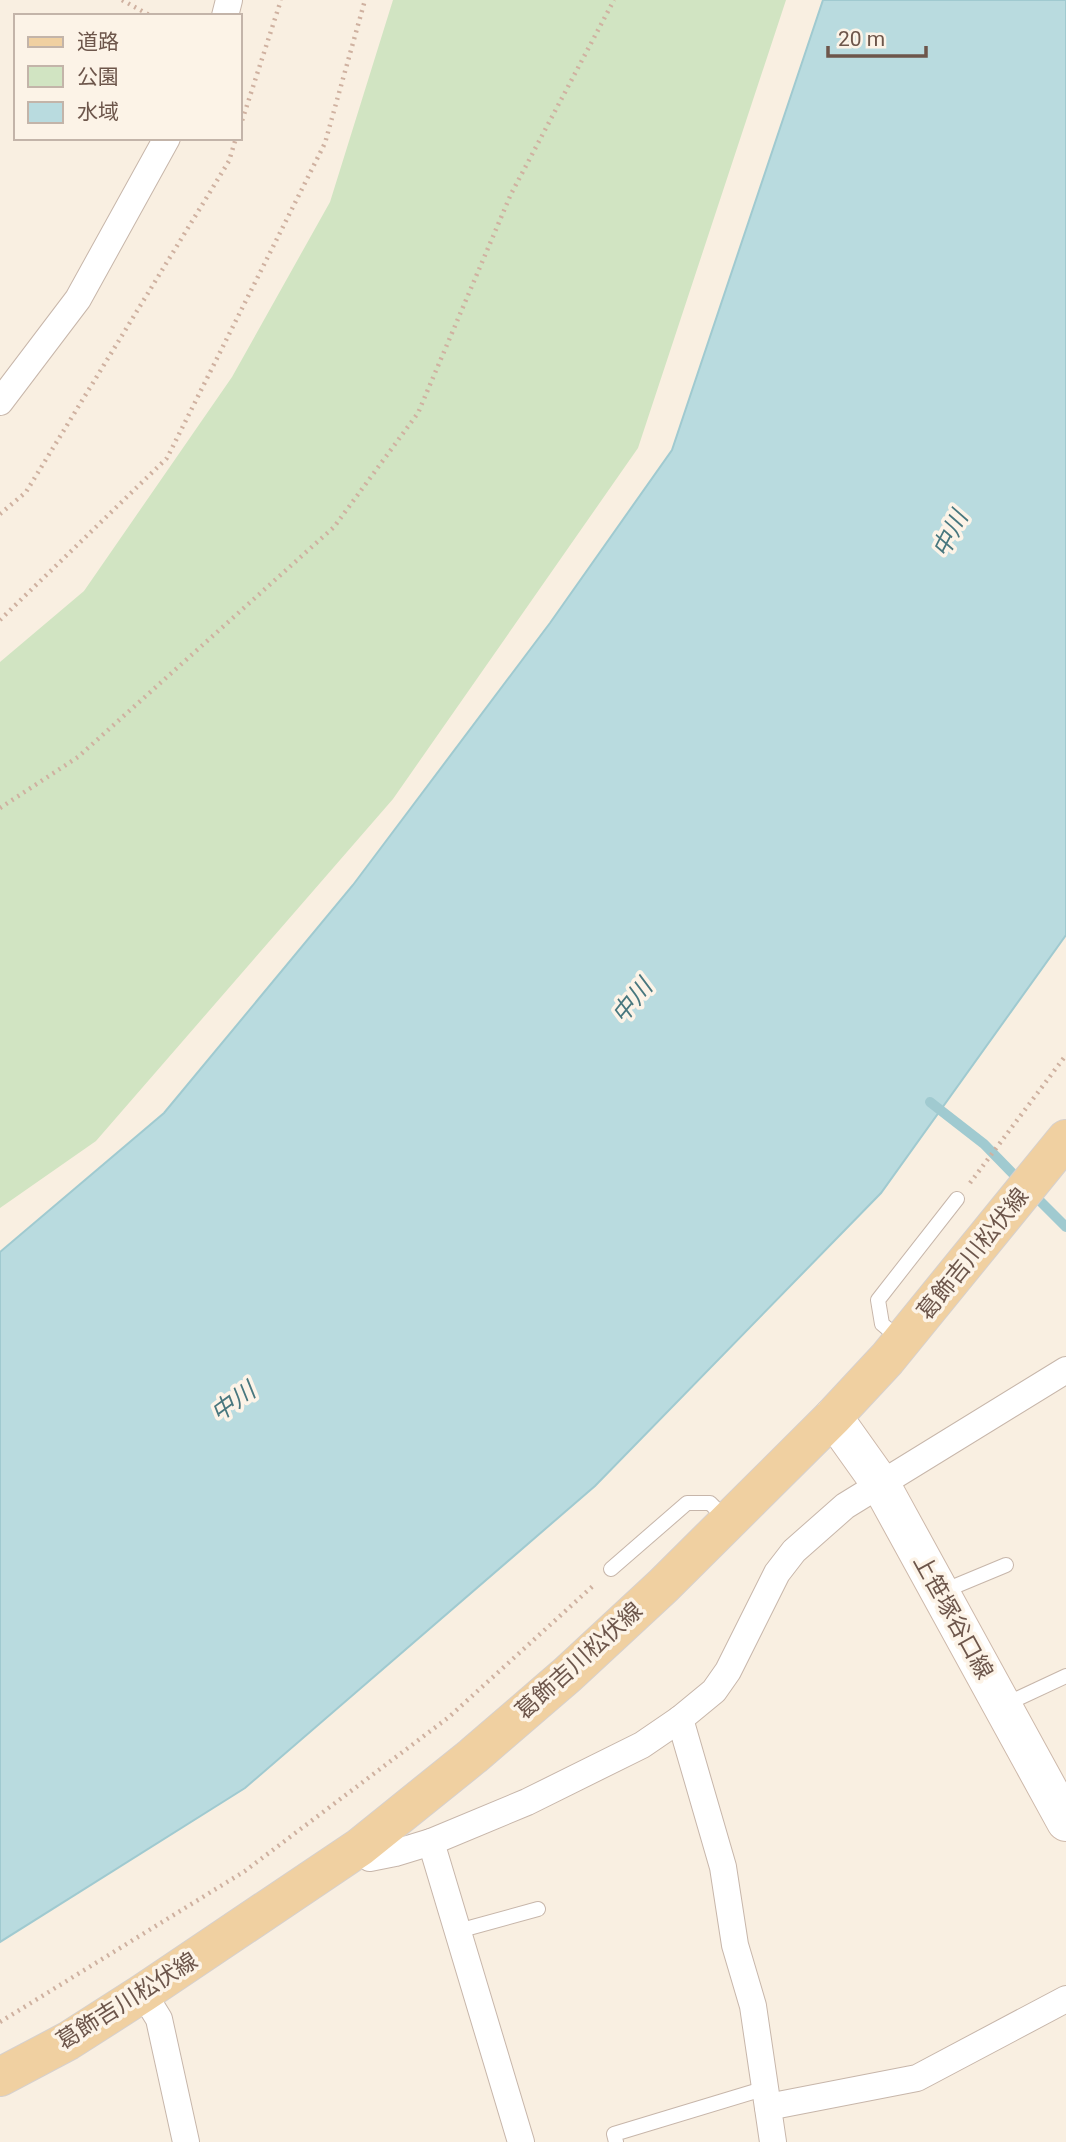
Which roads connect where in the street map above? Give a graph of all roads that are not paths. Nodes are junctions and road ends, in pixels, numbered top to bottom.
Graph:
1 (166, 140) edge
2 (0, 402) edge
3 (1066, 1139) edge
4 (957, 1199) road end
5 (902, 1341) junction
6 (1066, 1370) edge
7 (833, 1417) junction
8 (880, 1483) junction
9 (728, 1521) junction
10 (1006, 1565) dead end
11 (611, 1569) road end
12 (940, 1593) junction
13 (1066, 1676) edge
14 (1002, 1706) junction
15 (680, 1719) junction
16 (1066, 1822) edge
17 (431, 1842) junction
18 (360, 1847) junction
19 (538, 1909) dead end
20 (458, 1931) junction
21 (143, 1993) junction
22 (1066, 1999) edge
23 (0, 2077) edge
24 (767, 2098) junction
25 (186, 2142) edge
26 (520, 2142) edge
27 (616, 2142) edge
28 (774, 2142) edge

1 - 2 street
3 - 5 main road, 葛飾吉川松伏線
4 - 5 lane
5 - 7 main road, 葛飾吉川松伏線
6 - 8 street
7 - 8 main road, 上笹塚谷口線
7 - 9 main road, 葛飾吉川松伏線
8 - 12 main road, 上笹塚谷口線
8 - 15 street
9 - 11 lane
9 - 18 main road, 葛飾吉川松伏線
10 - 12 lane
12 - 14 main road, 上笹塚谷口線
13 - 14 lane
14 - 16 main road, 上笹塚谷口線
15 - 17 street
15 - 24 street
17 - 18 street
17 - 20 street
18 - 21 main road, 葛飾吉川松伏線
19 - 20 lane
20 - 26 street
21 - 23 main road, 葛飾吉川松伏線
21 - 25 street
22 - 24 street
24 - 27 lane
24 - 28 street

